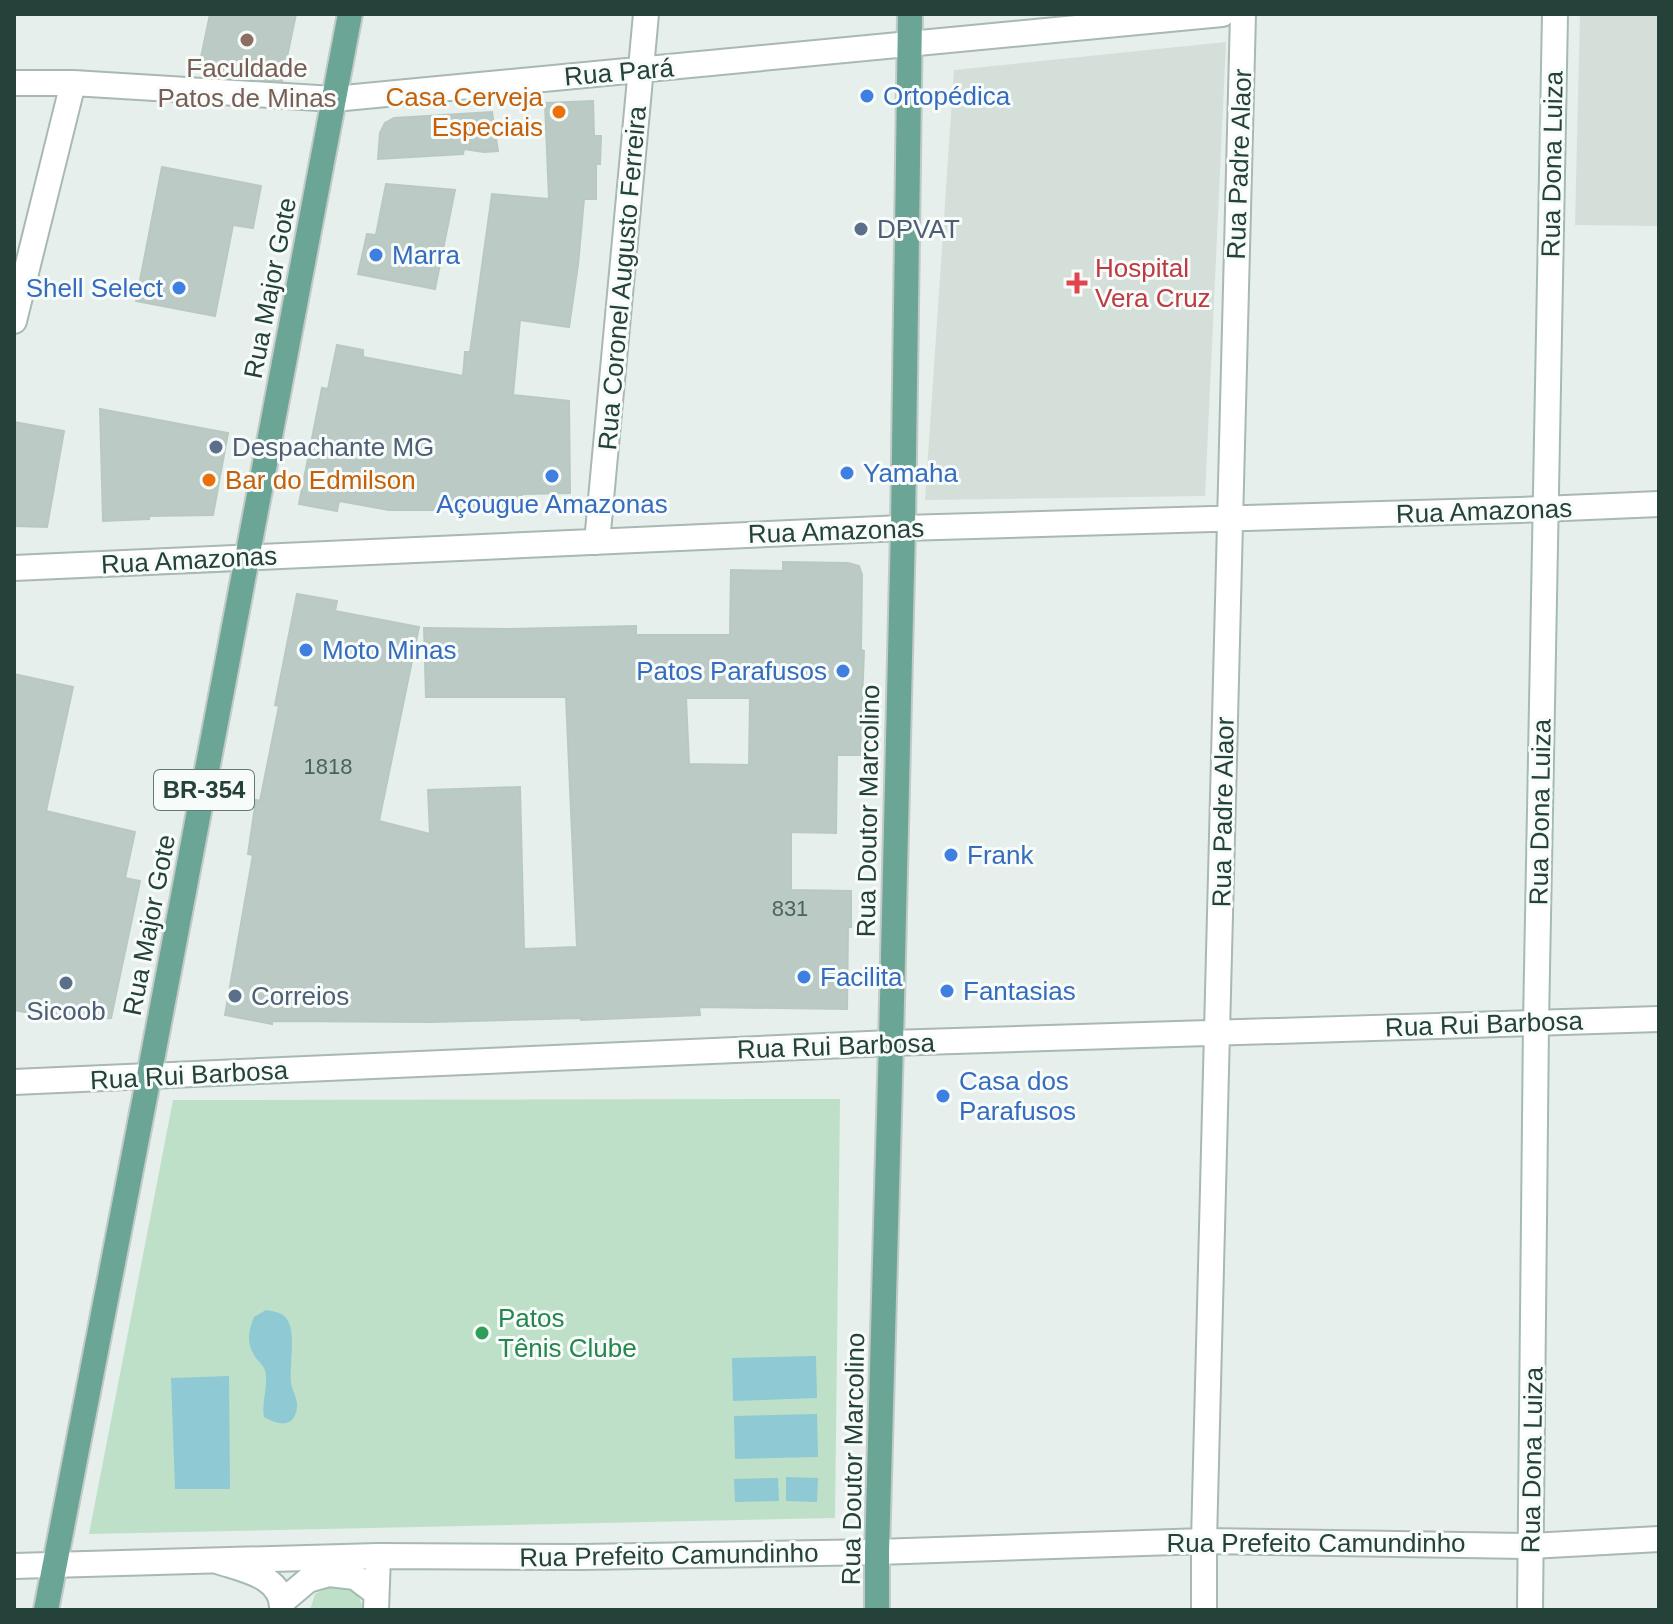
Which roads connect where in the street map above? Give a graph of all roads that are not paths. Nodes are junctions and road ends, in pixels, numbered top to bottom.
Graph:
1 (350, 14) edge
2 (646, 14) edge
3 (910, 14) edge
4 (1222, 14) edge
5 (1243, 14) edge
6 (1555, 14) edge
7 (909, 44) junction
8 (642, 70) junction
9 (14, 83) edge
10 (73, 83) junction
11 (334, 99) junction
12 (14, 321) edge
13 (1659, 504) edge
14 (1545, 509) junction
15 (1229, 518) junction
16 (903, 528) junction
17 (597, 542) junction
18 (248, 558) junction
19 (14, 568) edge
20 (1659, 1019) edge
21 (1536, 1023) junction
22 (1218, 1033) junction
23 (891, 1043) junction
24 (149, 1076) junction
25 (14, 1082) edge
26 (1659, 1539) edge
27 (1204, 1541) junction
28 (1531, 1546) junction
29 (877, 1552) junction
30 (378, 1556) junction
31 (220, 1562) junction
32 (55, 1565) junction
33 (14, 1566) edge
34 (376, 1601) edge
35 (283, 1605) edge
36 (46, 1610) edge
37 (877, 1610) edge
38 (1204, 1610) edge
39 (1530, 1610) edge

1 - 11 main road, Rua Major Gote / BR-354
2 - 8 street, Rua Coronel Augusto Ferreira
3 - 7 main road, Rua Doutor Marcolino
4 - 7 street, Rua Pará
5 - 15 street, Rua Padre Alaor
6 - 14 street, Rua Dona Luiza
7 - 8 street, Rua Pará
7 - 16 main road, Rua Doutor Marcolino
8 - 11 street, Rua Pará
8 - 17 street, Rua Coronel Augusto Ferreira
9 - 10 street, Rua Pará
10 - 11 street, Rua Pará
10 - 12 street
11 - 18 main road, Rua Major Gote / BR-354
13 - 14 street, Rua Amazonas
14 - 15 street, Rua Amazonas
14 - 21 street, Rua Dona Luiza
15 - 16 street, Rua Amazonas
15 - 22 street, Rua Padre Alaor
16 - 17 street, Rua Amazonas
16 - 23 main road, Rua Doutor Marcolino
17 - 18 street, Rua Amazonas
18 - 19 street, Rua Amazonas
18 - 24 main road, Rua Major Gote / BR-354
20 - 21 street, Rua Rui Barbosa
21 - 22 street, Rua Rui Barbosa
21 - 28 street, Rua Dona Luiza
22 - 23 street, Rua Rui Barbosa
22 - 27 street, Rua Padre Alaor
23 - 24 street, Rua Rui Barbosa
23 - 29 main road, Rua Doutor Marcolino
24 - 25 street, Rua Rui Barbosa
24 - 32 main road, Rua Major Gote / BR-354
26 - 28 street, Rua Prefeito Camundinho
27 - 28 street, Rua Prefeito Camundinho
27 - 29 street, Rua Prefeito Camundinho
27 - 38 street, Rua Padre Alaor
28 - 39 street, Rua Dona Luiza
29 - 30 street, Rua Prefeito Camundinho
29 - 37 main road, Rua Doutor Marcolino
30 - 31 street, Rua Prefeito Camundinho
30 - 34 street
31 - 32 street, Rua Prefeito Camundinho
31 - 35 street
32 - 33 street, Rua Prefeito Camundinho
32 - 36 main road, Rua Major Gote / BR-354
34 - 35 street

